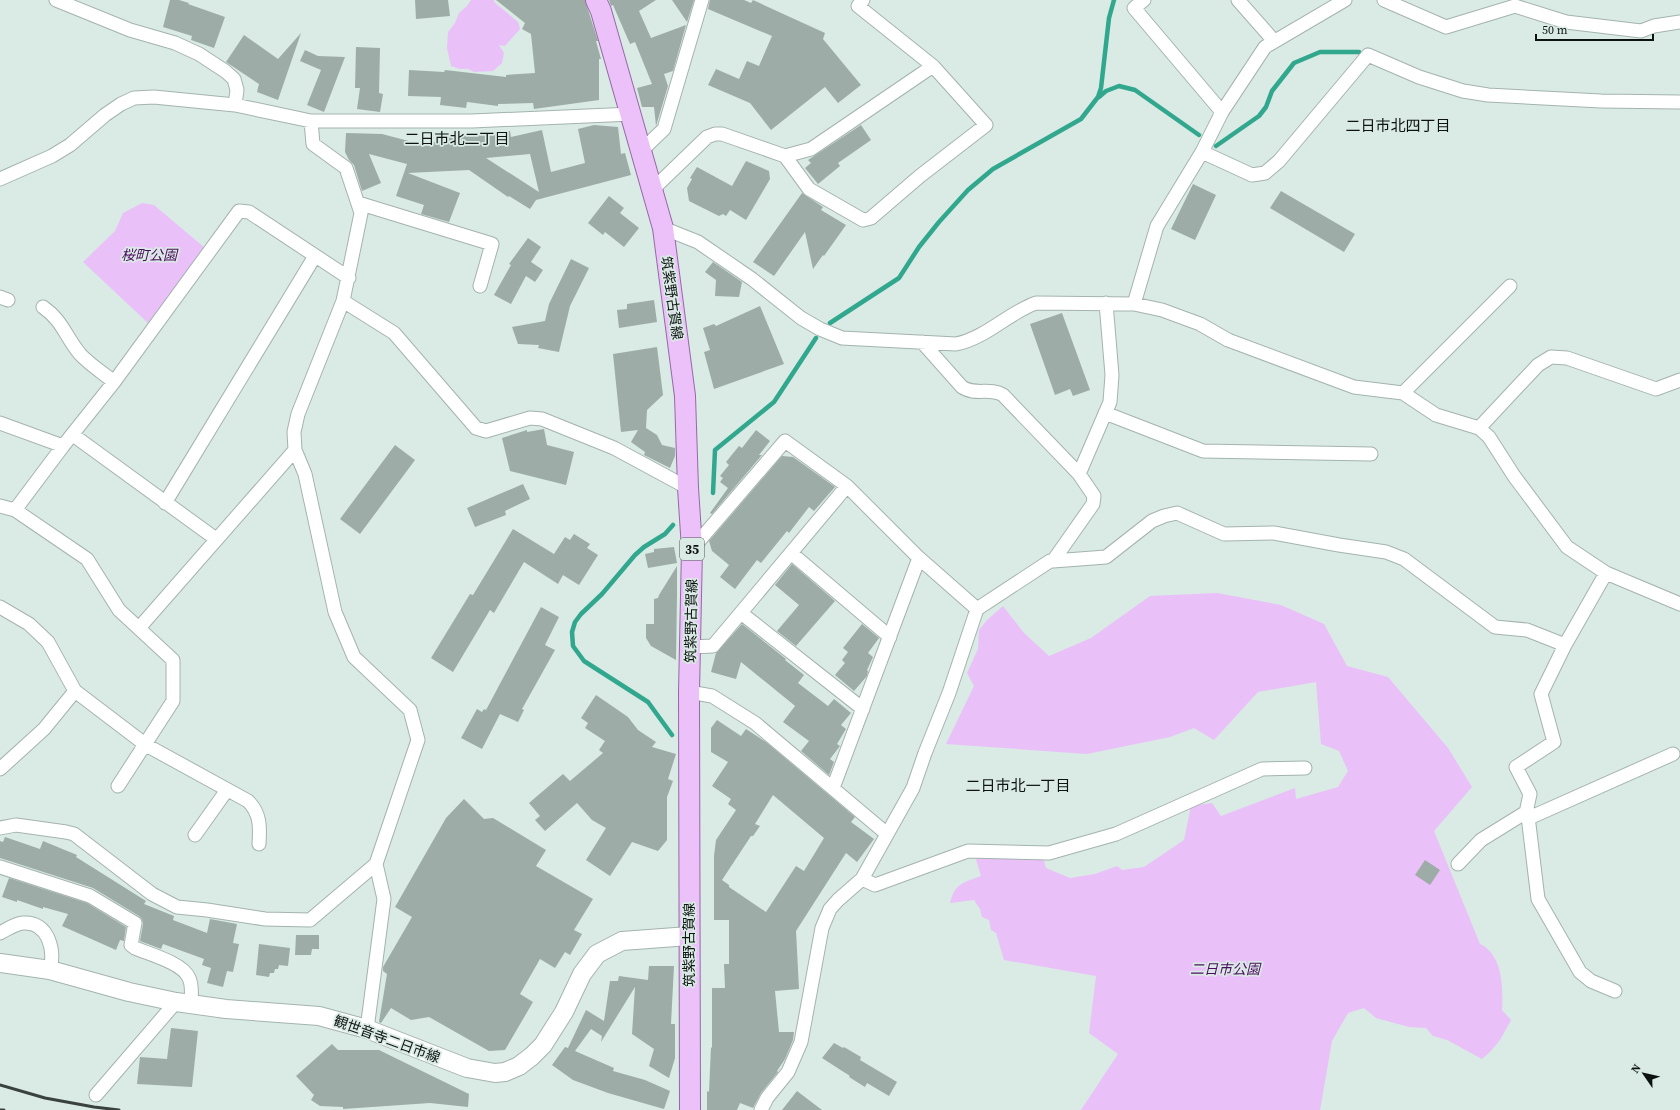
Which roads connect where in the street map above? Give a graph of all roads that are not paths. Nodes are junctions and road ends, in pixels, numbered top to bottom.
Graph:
1 (56, 0) edge
2 (596, 0) edge
3 (702, 0) edge
4 (863, 0) edge
5 (1144, 0) edge
6 (1238, 0) edge
7 (1345, 0) edge
8 (1384, 0) edge
9 (1680, 22) edge
10 (1274, 42) junction
11 (933, 66) junction
12 (1680, 102) edge
13 (235, 105) junction
14 (1222, 112) junction
15 (632, 114) junction
16 (311, 121) junction
17 (642, 151) junction
18 (1202, 152) junction
19 (785, 156) junction
20 (0, 179) edge
21 (652, 190) junction
22 (358, 203) junction
23 (663, 228) junction
24 (316, 256) junction
25 (349, 278) junction
26 (480, 286) dead end
27 (1510, 286) dead end
28 (343, 301) junction
29 (1106, 303) junction
30 (1134, 304) junction
31 (43, 307) dead end
32 (922, 342) junction
33 (1680, 380) edge
34 (114, 382) junction
35 (1402, 393) junction
36 (1105, 413) junction
37 (0, 423) edge
38 (1479, 428) junction
39 (73, 435) junction
40 (63, 446) junction
41 (295, 450) junction
42 (1371, 454) dead end
43 (1079, 474) junction
44 (846, 486) junction
45 (688, 488) junction
46 (165, 503) junction
47 (0, 506) edge
48 (15, 510) junction
49 (216, 540) junction
50 (692, 549) junction
51 (791, 553) junction
52 (919, 558) junction
53 (1054, 561) junction
54 (1606, 573) junction
55 (1680, 604) edge
56 (0, 607) edge
57 (977, 609) junction
58 (741, 613) junction
59 (139, 628) junction
60 (890, 637) junction
61 (1565, 645) junction
62 (690, 647) junction
63 (75, 690) junction
64 (689, 692) junction
65 (863, 710) junction
66 (146, 745) junction
67 (1673, 754) dead end
68 (1305, 768) dead end
69 (0, 769) edge
70 (118, 786) dead end
71 (833, 788) junction
72 (228, 790) junction
73 (1528, 814) junction
74 (0, 828) edge
75 (195, 834) dead end
76 (887, 834) junction
77 (259, 844) dead end
78 (376, 864) junction
79 (1458, 864) dead end
80 (0, 866) edge
81 (862, 879) junction
82 (0, 933) edge
83 (689, 936) junction
84 (0, 964) edge
85 (50, 970) junction
86 (1615, 991) dead end
87 (183, 1003) junction
88 (367, 1029) junction
89 (96, 1095) dead end
90 (690, 1110) edge
91 (762, 1110) edge

1 - 13 street
2 - 15 main road, 筑紫野古賀線 / 35
3 - 17 street
4 - 11 street
5 - 14 street
6 - 10 street
7 - 10 street
8 - 9 street
10 - 14 street
11 - 19 street
11 - 19 street
12 - 18 street
13 - 16 street
13 - 20 street
14 - 18 street
15 - 16 street
15 - 17 main road, 筑紫野古賀線 / 35
16 - 22 street
17 - 21 main road, 筑紫野古賀線 / 35
18 - 30 street
19 - 21 street
21 - 23 main road, 筑紫野古賀線 / 35
22 - 25 street
22 - 26 street
23 - 32 street
23 - 45 main road, 筑紫野古賀線 / 35
24 - 25 street
24 - 34 street
24 - 46 street
25 - 28 street
27 - 35 street
28 - 41 street
28 - 45 street
29 - 30 street
29 - 32 street
29 - 36 street
30 - 35 street
31 - 34 street
32 - 43 street
33 - 38 street
34 - 39 street
35 - 38 street
36 - 42 street
36 - 43 street
37 - 40 street
38 - 54 street
39 - 40 street
39 - 46 street
40 - 48 street
41 - 49 street
41 - 78 street
43 - 53 street
44 - 50 street
44 - 51 street
44 - 52 street
45 - 50 main road, 筑紫野古賀線 / 35
46 - 49 street
47 - 48 street
48 - 59 street
49 - 59 street
50 - 62 main road, 筑紫野古賀線 / 35
51 - 58 street
51 - 60 street
52 - 57 street
52 - 60 street
53 - 57 street
53 - 61 street
54 - 55 street
54 - 61 street
56 - 63 street
57 - 76 street
58 - 62 street
58 - 65 street
59 - 66 street
60 - 65 street
61 - 73 street
62 - 64 main road, 筑紫野古賀線 / 35
63 - 66 street
63 - 69 street
64 - 71 street
64 - 83 main road, 筑紫野古賀線 / 35
65 - 71 street
66 - 70 street
66 - 72 street
67 - 73 street
68 - 81 street
71 - 76 street
72 - 75 street
72 - 77 street
73 - 79 street
73 - 86 street
74 - 78 street
76 - 81 street
78 - 88 street
80 - 87 street
81 - 91 street
82 - 85 street
83 - 88 main road, 観世音寺二日市線
83 - 90 main road, 筑紫野古賀線 / 35
84 - 85 main road, 観世音寺二日市線
85 - 87 main road, 観世音寺二日市線
87 - 88 main road, 観世音寺二日市線
87 - 89 street

